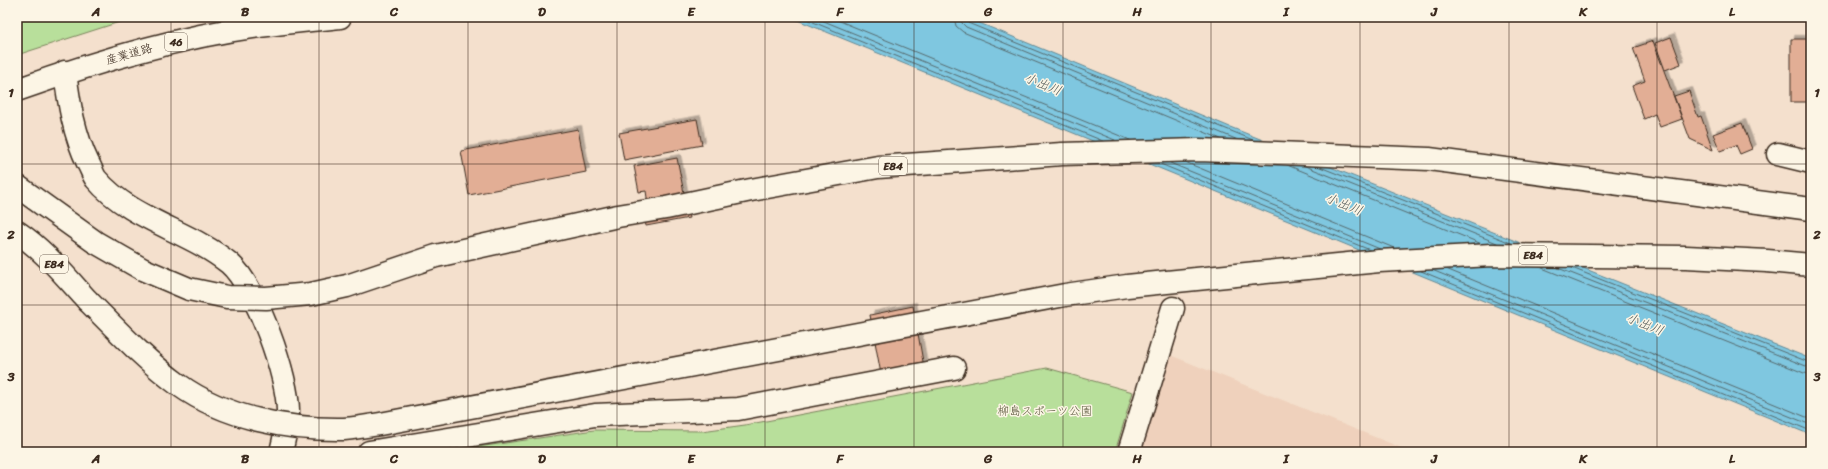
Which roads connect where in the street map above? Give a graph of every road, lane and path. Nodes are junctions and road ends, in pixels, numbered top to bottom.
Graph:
1 (340, 17) edge
2 (65, 72) junction
3 (17, 90) edge
4 (1778, 154) dead end
5 (1811, 162) edge
6 (17, 186) edge
7 (1811, 209) edge
8 (17, 232) edge
9 (1811, 265) edge
10 (1173, 308) dead end
11 (954, 368) dead end
12 (281, 452) edge
13 (368, 452) edge
14 (1129, 452) edge

1 - 2 main road, 産業道路 / 46
2 - 3 main road, 産業道路 / 46
2 - 12 main road
4 - 5 main road
6 - 7 main road, E84, bridge
8 - 9 main road, E84, bridge
10 - 14 main road
11 - 13 main road

